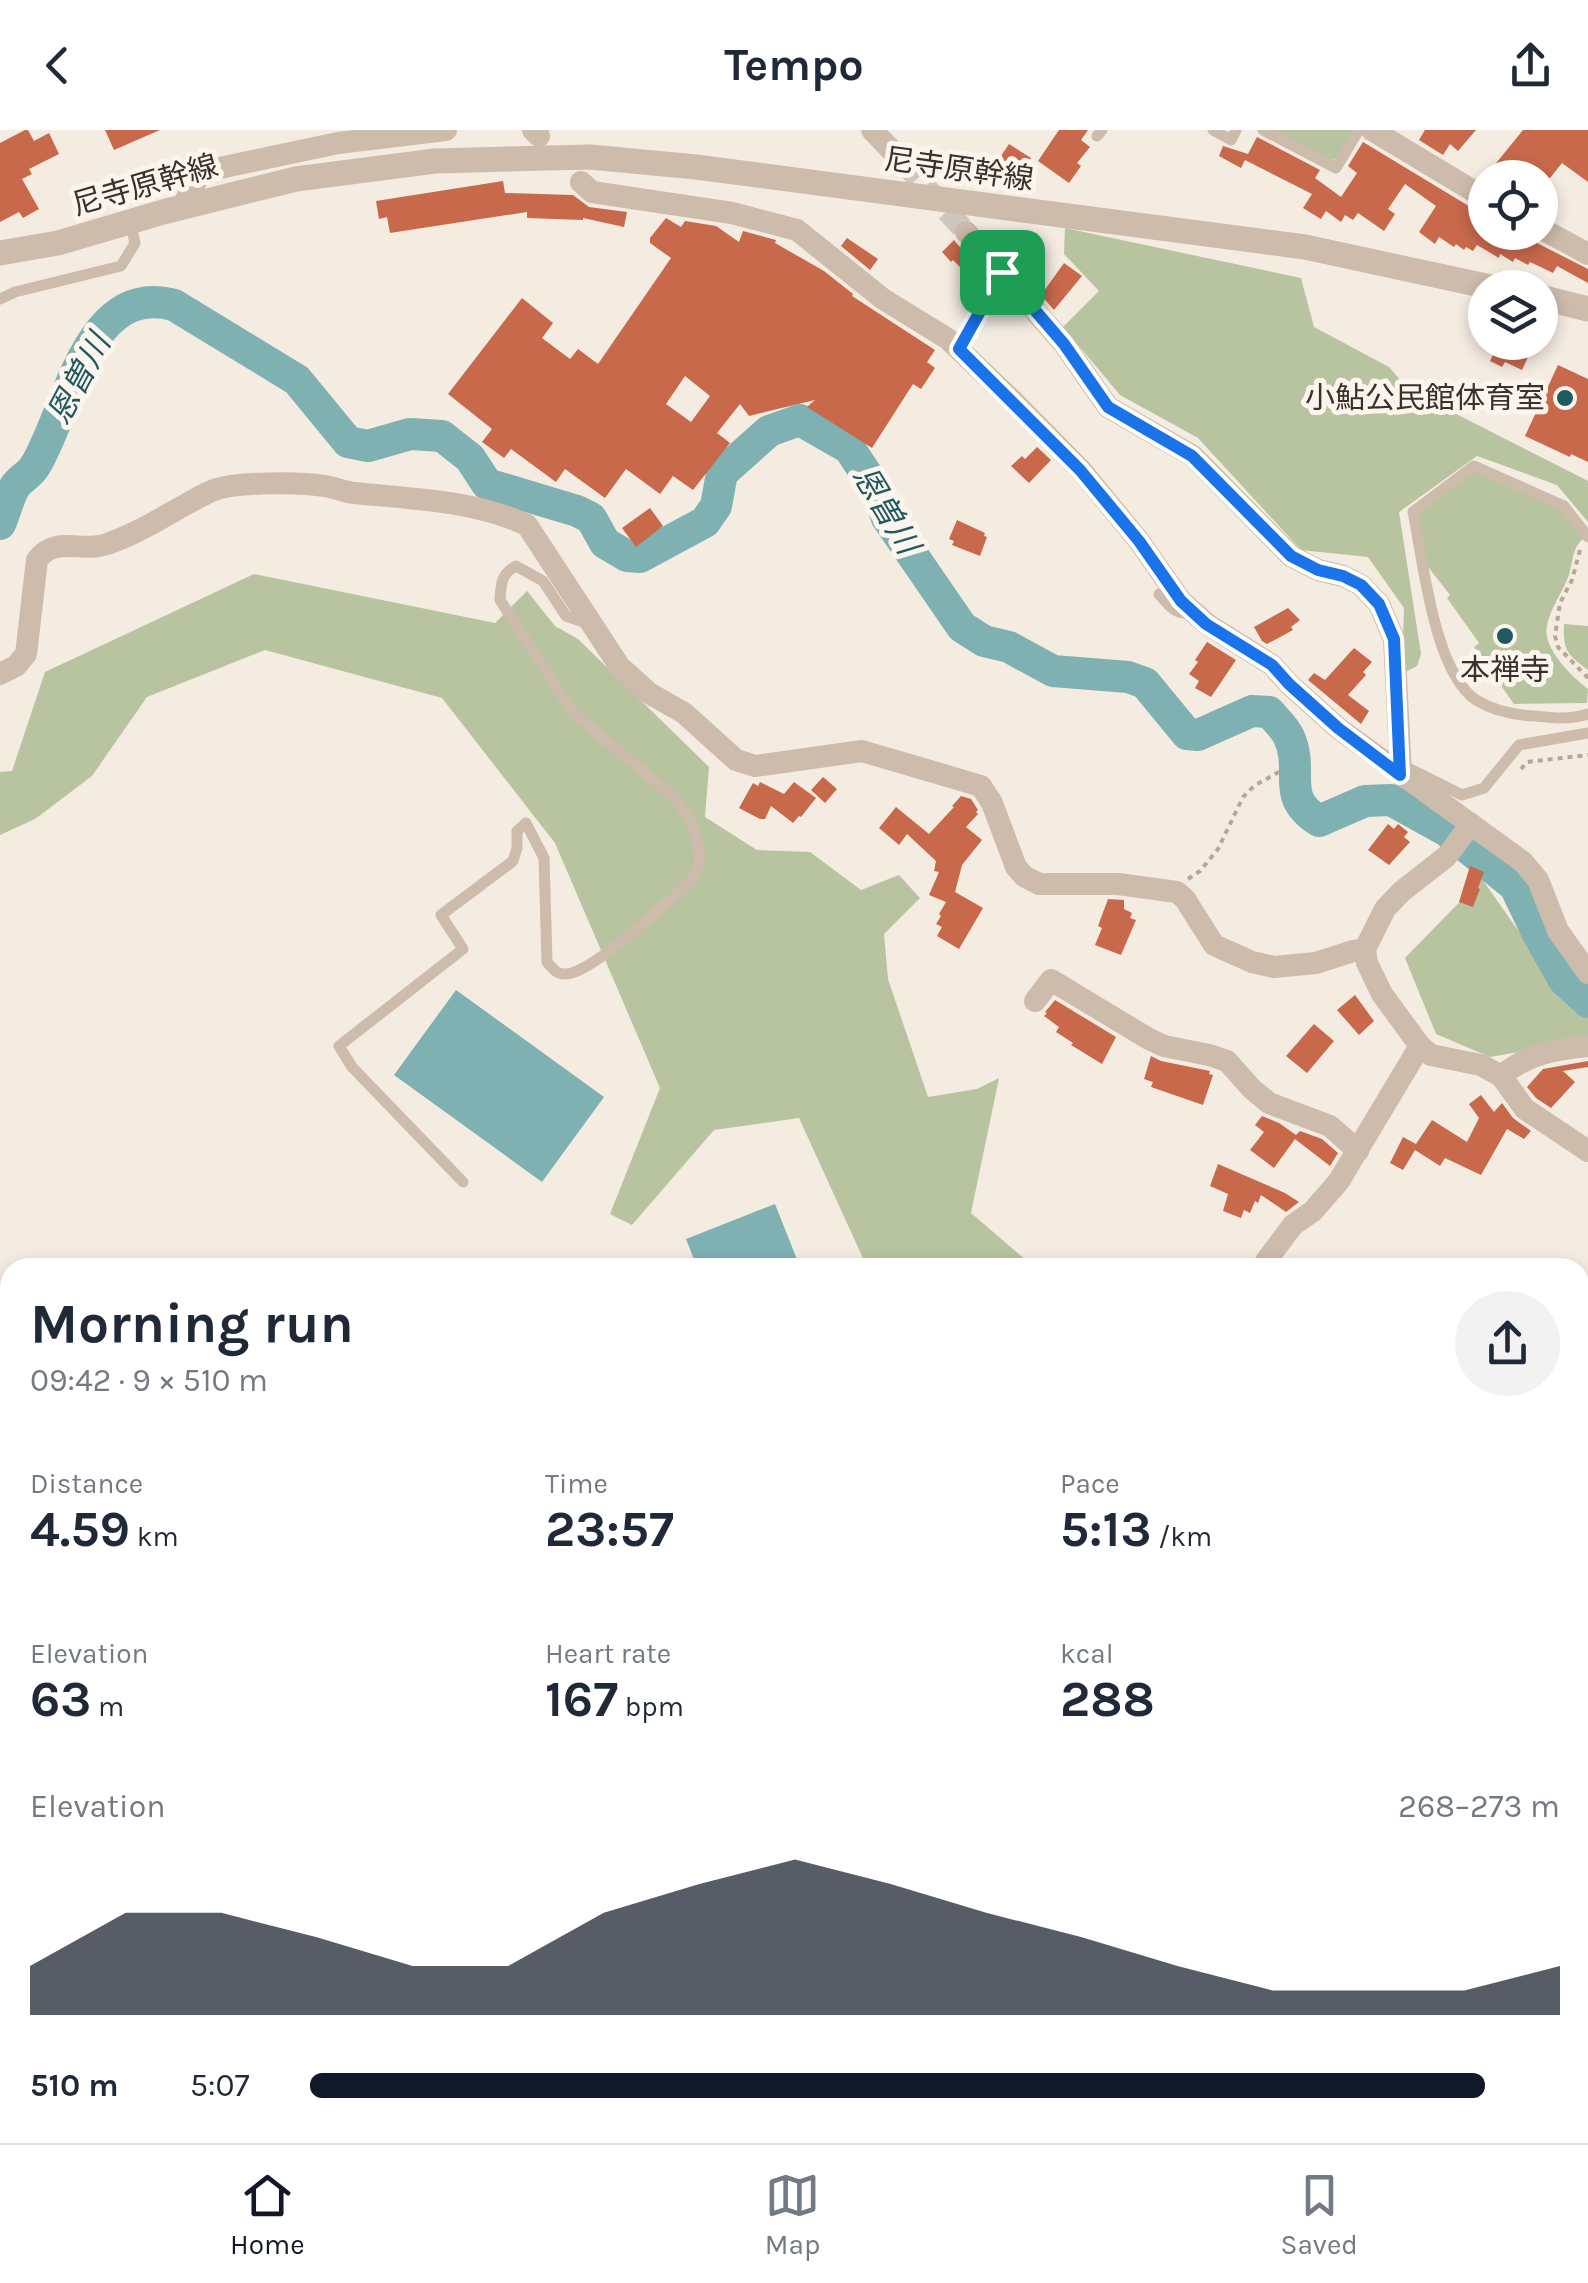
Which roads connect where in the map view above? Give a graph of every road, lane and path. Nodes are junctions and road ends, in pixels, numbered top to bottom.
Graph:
1 (323, 130) edge
2 (446, 130) edge
3 (872, 130) edge
4 (1213, 130) edge
5 (1236, 130) edge
6 (1263, 130) edge
7 (1360, 130) edge
8 (1372, 130) edge
9 (252, 160) junction
10 (903, 162) tunnel mouth
11 (580, 182) dead end
12 (1468, 188) edge
13 (182, 208) junction
14 (130, 222) junction
15 (966, 232) tunnel mouth
16 (1558, 238) edge
17 (0, 253) edge
18 (1588, 254) edge
19 (1002, 272) junction
20 (1468, 282) edge
21 (0, 300) edge
22 (1558, 302) edge
23 (1588, 309) edge
24 (959, 349) junction
25 (1588, 537) edge
26 (1588, 545) edge
27 (1159, 594) dead end
28 (1193, 612) junction
29 (591, 625) junction
30 (0, 674) edge
31 (1588, 678) edge
32 (1588, 714) edge
33 (1588, 732) edge
34 (1588, 755) edge
35 (1284, 769) dead end
36 (1400, 769) junction
37 (1516, 774) dead end
38 (1463, 834) junction
39 (1191, 878) dead end
40 (1366, 949) junction
41 (1588, 973) edge
42 (1034, 1001) dead end
43 (1420, 1046) junction
44 (1588, 1046) edge
45 (1501, 1076) junction
46 (1588, 1150) edge
47 (1358, 1151) junction
48 (463, 1182) dead end
49 (1271, 1258) edge

1 - 9 street
2 - 9 street
3 - 10 street
4 - 5 lane
6 - 7 lane
8 - 12 street
9 - 13 street
11 - 24 street
13 - 14 street, 尼寺原幹線
13 - 20 street, 尼寺原幹線
14 - 17 street, 尼寺原幹線
14 - 21 lane
15 - 19 street
16 - 18 street
19 - 24 path
19 - 36 street
22 - 23 street
24 - 28 street
25 - 32 lane
26 - 31 path
27 - 28 lane
28 - 36 street
29 - 30 street
29 - 40 street
29 - 48 lane
33 - 36 lane
34 - 37 path
35 - 39 path
36 - 38 street
38 - 40 street
38 - 41 street
40 - 43 street
42 - 47 street
43 - 45 street
43 - 47 street
44 - 45 street
45 - 46 street
47 - 49 street

